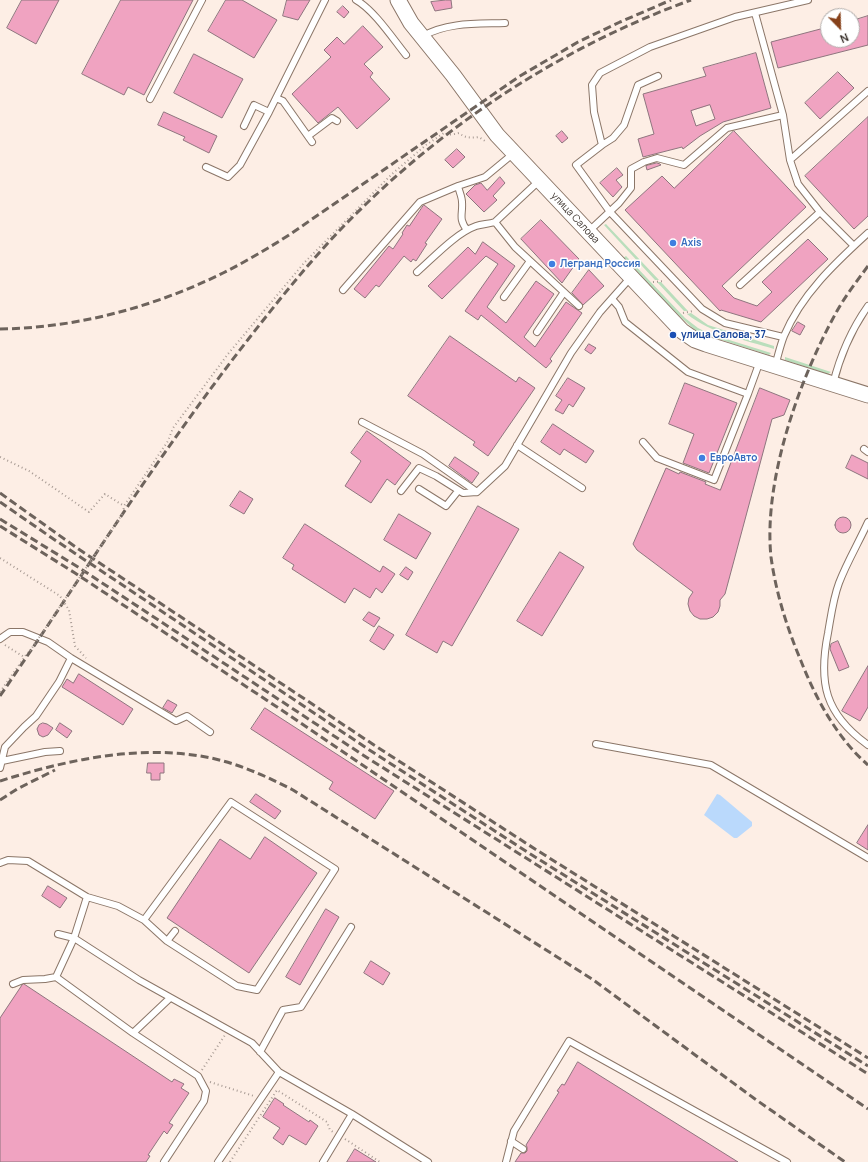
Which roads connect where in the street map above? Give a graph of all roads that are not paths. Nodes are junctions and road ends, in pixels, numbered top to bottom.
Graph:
1 (202, 0) edge
2 (325, 0) edge
3 (356, 0) edge
4 (398, 0) edge
5 (808, 0) edge
6 (755, 12) junction
7 (505, 23) dead end
8 (422, 37) junction
9 (406, 55) dead end
10 (658, 76) dead end
11 (868, 91) edge
12 (276, 98) junction
13 (150, 99) dead end
14 (269, 112) junction
15 (782, 115) junction
16 (337, 121) dead end
17 (244, 126) dead end
18 (602, 145) junction
19 (514, 153) junction
20 (790, 160) junction
21 (206, 167) dead end
22 (540, 180) junction
23 (458, 186) junction
24 (610, 212) junction
25 (820, 212) junction
26 (495, 222) junction
27 (467, 230) junction
28 (588, 232) junction
29 (868, 233) edge
30 (854, 246) junction
31 (530, 261) junction
32 (417, 272) dead end
33 (631, 278) junction
34 (740, 285) dead end
35 (343, 290) dead end
36 (564, 292) junction
37 (504, 297) dead end
38 (612, 299) junction
39 (578, 306) dead end
40 (868, 306) edge
41 (537, 332) dead end
42 (783, 337) junction
43 (760, 361) junction
44 (775, 366) junction
45 (833, 384) junction
46 (748, 394) junction
47 (868, 395) edge
48 (362, 422) dead end
49 (643, 442) dead end
50 (517, 445) junction
51 (582, 488) dead end
52 (419, 489) dead end
53 (401, 491) dead end
54 (458, 491) junction
55 (477, 492) junction
56 (868, 522) edge
57 (0, 640) edge
58 (71, 658) junction
59 (210, 732) dead end
60 (596, 744) dead end
61 (868, 745) edge
62 (60, 751) dead end
63 (2, 761) junction
64 (0, 768) edge
65 (868, 858) edge
66 (0, 863) edge
67 (86, 897) junction
68 (144, 920) junction
69 (351, 927) dead end
70 (175, 931) dead end
71 (58, 934) dead end
72 (74, 938) junction
73 (167, 941) junction
74 (56, 977) junction
75 (12, 984) dead end
76 (170, 998) junction
77 (133, 1033) junction
78 (260, 1052) junction
79 (279, 1072) junction
80 (352, 1114) junction
81 (511, 1141) junction
82 (524, 1149) dead end
83 (164, 1162) edge
84 (218, 1162) edge
85 (323, 1162) edge
86 (428, 1162) edge
87 (506, 1162) edge
88 (787, 1162) edge

1 - 13 lane
2 - 12 lane
3 - 9 lane
4 - 8 street, улица Салова
5 - 6 lane
6 - 15 lane
6 - 18 lane
7 - 8 lane
8 - 19 street, улица Салова
10 - 18 lane
11 - 20 lane
12 - 14 lane
12 - 16 lane
14 - 17 lane
14 - 21 lane
15 - 20 lane
15 - 24 lane
18 - 24 lane
19 - 22 street, улица Салова
19 - 23 lane
20 - 25 lane
22 - 26 lane
22 - 28 street, улица Салова
23 - 27 lane
23 - 35 lane
24 - 28 lane
24 - 42 lane
25 - 30 lane
25 - 34 lane
26 - 27 lane
26 - 31 lane
27 - 32 lane
28 - 33 street, улица Салова
29 - 30 lane
30 - 42 lane
31 - 36 lane
31 - 37 lane
33 - 38 lane
33 - 43 street, улица Салова
36 - 39 lane
36 - 41 lane
38 - 46 lane
38 - 50 lane
40 - 45 lane
42 - 44 lane
43 - 44 street, улица Салова
43 - 46 lane
44 - 45 street, улица Салова
45 - 47 street, улица Салова
46 - 49 lane
48 - 55 lane
50 - 51 lane
50 - 55 lane
52 - 54 lane
53 - 54 lane
54 - 55 lane
56 - 61 lane
57 - 58 lane
58 - 59 lane
58 - 63 lane
60 - 65 lane
62 - 63 lane
63 - 64 lane
66 - 67 lane
67 - 68 lane
67 - 72 lane
68 - 73 lane
68 - 73 lane
69 - 78 lane
70 - 73 lane
71 - 72 lane
72 - 74 lane
72 - 76 lane
74 - 75 lane
74 - 77 lane
76 - 77 lane
76 - 78 lane
77 - 83 lane
78 - 79 lane
79 - 80 lane
79 - 84 lane
80 - 85 lane
80 - 86 lane
81 - 82 lane
81 - 87 lane
81 - 88 lane

